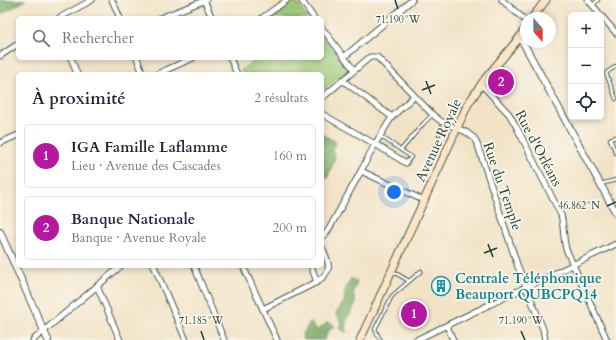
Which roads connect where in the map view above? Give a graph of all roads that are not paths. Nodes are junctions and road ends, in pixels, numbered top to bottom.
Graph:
1 (92, 0) edge
2 (112, 0) edge
3 (205, 0) edge
4 (287, 0) edge
5 (301, 0) edge
6 (412, 0) edge
7 (502, 0) edge
8 (546, 0) edge
9 (588, 0) edge
10 (598, 0) edge
11 (593, 5) junction
12 (537, 12) edge
13 (63, 16) edge
14 (119, 16) edge
15 (165, 16) edge
16 (211, 16) edge
17 (265, 16) edge
18 (313, 16) edge
19 (520, 16) edge
20 (324, 31) edge
21 (616, 33) edge
22 (520, 37) edge
23 (16, 45) edge
24 (526, 48) edge
25 (0, 56) edge
26 (344, 57) junction
27 (72, 60) edge
28 (138, 60) edge
29 (188, 60) edge
30 (231, 60) edge
31 (616, 66) edge
32 (354, 70) junction
33 (76, 72) edge
34 (142, 72) edge
35 (162, 72) edge
36 (236, 72) edge
37 (342, 80) junction
38 (482, 85) junction
39 (324, 96) edge
40 (414, 96) junction
41 (616, 99) edge
42 (324, 115) edge
43 (433, 115) junction
44 (392, 117) junction
45 (445, 123) junction
46 (457, 128) junction
47 (439, 134) dead end
48 (16, 136) edge
49 (380, 136) junction
50 (616, 137) edge
51 (0, 143) edge
52 (375, 144) junction
53 (401, 150) junction
54 (616, 153) edge
55 (406, 163) joint
56 (361, 172) junction
57 (616, 180) edge
58 (599, 184) junction
59 (425, 200) junction
60 (616, 213) edge
61 (0, 232) edge
62 (324, 235) edge
63 (616, 244) edge
64 (324, 252) edge
65 (574, 265) junction
66 (16, 268) edge
67 (16, 268) edge
68 (119, 268) edge
69 (155, 268) edge
70 (195, 268) edge
71 (244, 268) edge
72 (311, 268) edge
73 (421, 270) dead end
74 (392, 271) junction
75 (409, 281) junction
76 (317, 282) junction
77 (97, 286) junction
78 (527, 288) junction
79 (263, 309) junction
80 (367, 325) junction
81 (447, 326) junction
82 (375, 329) junction
83 (44, 330) junction
84 (32, 340) edge
85 (48, 340) edge
86 (120, 340) edge
87 (186, 340) edge
88 (224, 340) edge
89 (278, 340) edge
90 (360, 340) edge
91 (381, 340) edge
92 (416, 340) edge
93 (453, 340) edge
94 (545, 340) edge
95 (607, 340) edge

1 - 13 street
2 - 14 street
3 - 15 street
3 - 16 street
4 - 17 street
5 - 18 street
6 - 26 street
7 - 19 street
8 - 12 main road
9 - 11 street
10 - 11 lane
11 - 21 street
20 - 26 street
22 - 38 main road, Avenue Royale
23 - 25 street
24 - 58 street
26 - 32 street
27 - 33 street
28 - 34 street
29 - 35 street
30 - 36 street
31 - 41 lane
32 - 37 street
32 - 40 street, Rue du Temple
37 - 39 street
37 - 44 street
38 - 46 main road, Avenue Royale
38 - 65 street, Rue d'Orléans
40 - 43 street, Rue du Temple
40 - 44 street
42 - 52 street
43 - 45 street, Rue du Temple
43 - 53 lane
44 - 49 street
45 - 46 street, Rue du Temple
45 - 47 lane
46 - 59 main road, Avenue Royale
46 - 78 street, Rue du Temple
48 - 51 street
49 - 52 street
49 - 53 lane
50 - 54 lane
52 - 55 street
52 - 56 street
53 - 55 lane
56 - 59 street
56 - 62 street
57 - 58 lane
58 - 60 street
59 - 74 main road, Avenue Royale
61 - 66 street
63 - 65 street
64 - 76 street
65 - 78 street
65 - 95 street, Rue d'Orléans
67 - 83 street
68 - 77 street
69 - 87 street
70 - 88 street
71 - 79 street
72 - 76 street
73 - 75 lane
74 - 75 lane
74 - 80 main road, Avenue Royale
75 - 82 lane
76 - 79 street
77 - 83 street
77 - 86 street
78 - 81 street
78 - 94 street, Rue du Temple
79 - 89 street
80 - 82 lane
80 - 90 main road, Avenue Royale
81 - 92 street
81 - 93 street
82 - 91 lane
83 - 84 street
83 - 85 street

